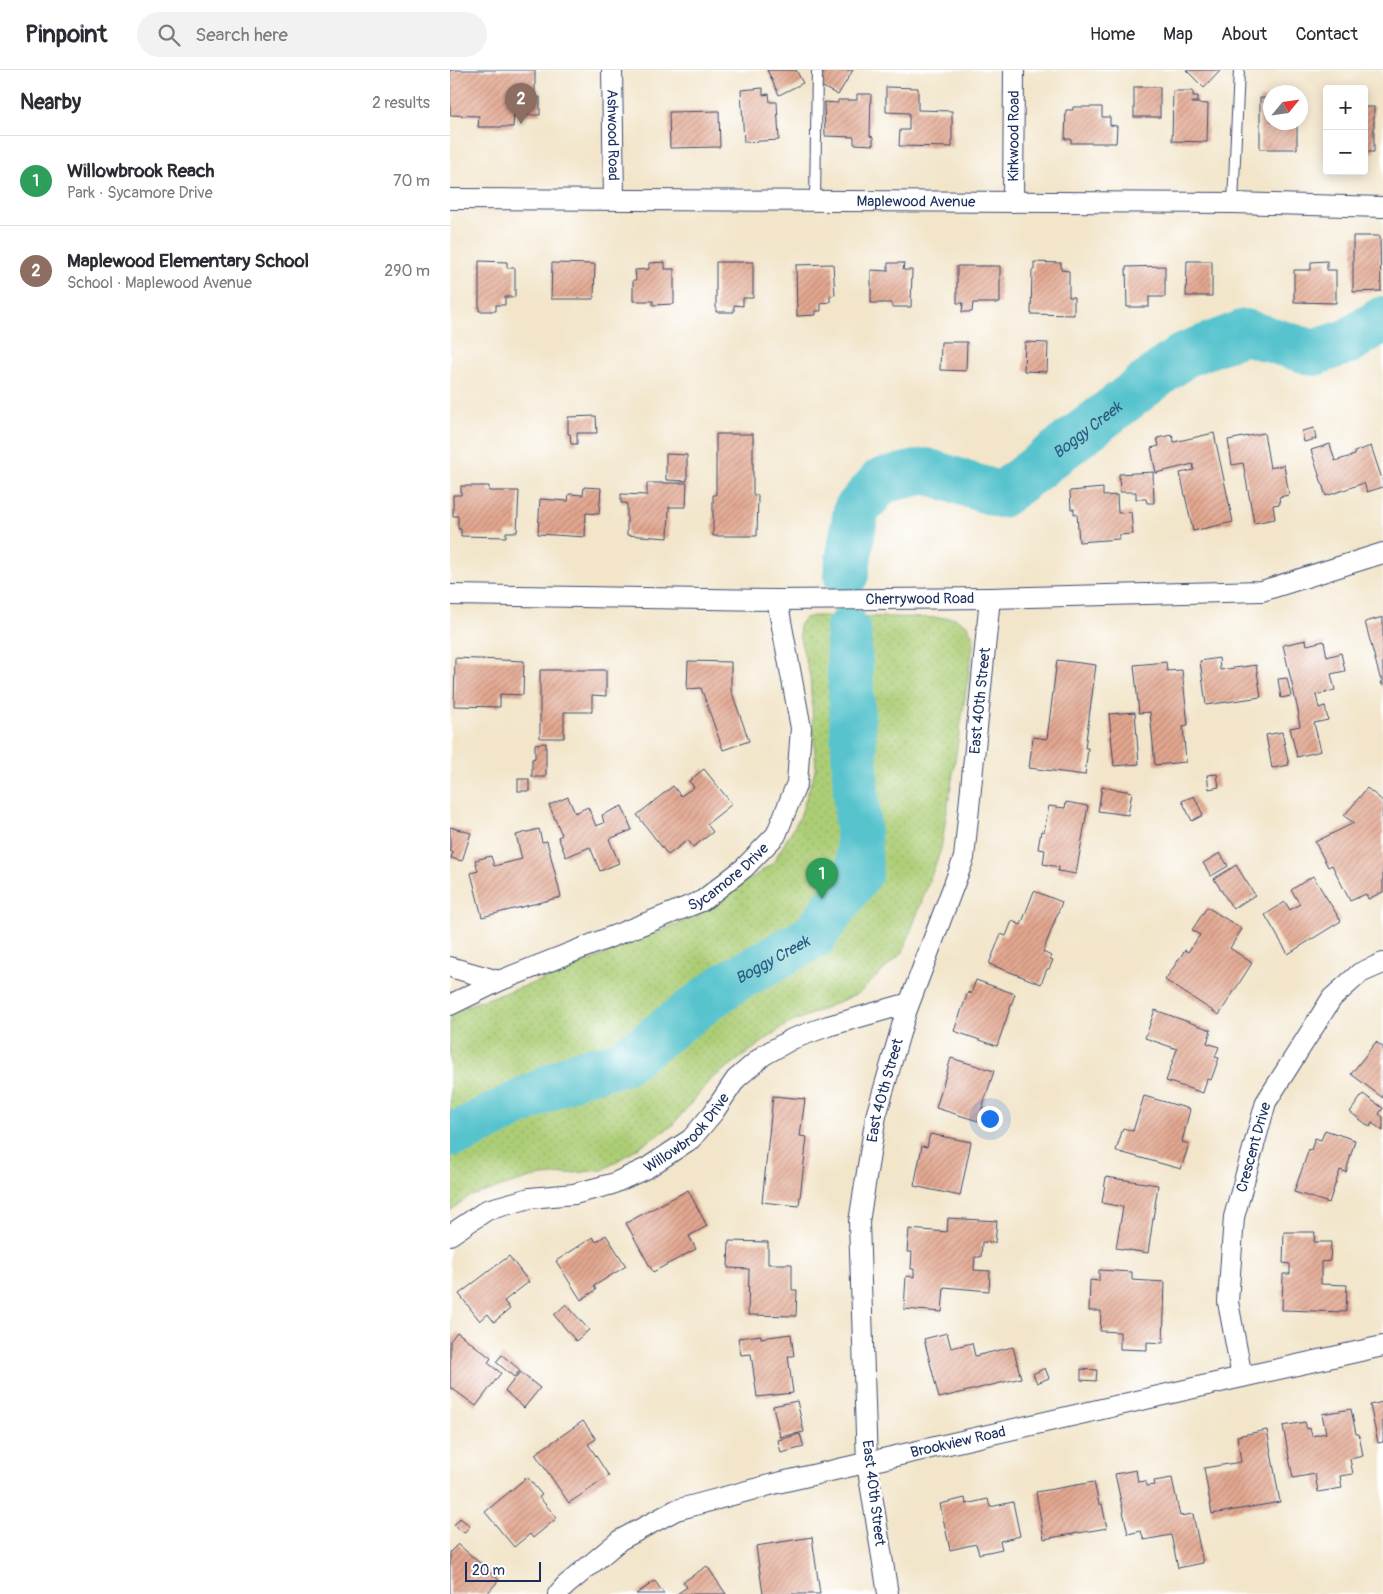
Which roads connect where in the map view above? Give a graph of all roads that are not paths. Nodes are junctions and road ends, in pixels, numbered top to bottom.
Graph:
1 (612, 70) edge
2 (816, 70) edge
3 (1014, 70) edge
4 (1239, 70) edge
5 (450, 199) edge
6 (614, 199) junction
7 (815, 200) junction
8 (1013, 202) junction
9 (1234, 203) junction
10 (1383, 207) edge
11 (1383, 553) edge
12 (450, 595) edge
13 (990, 598) junction
14 (777, 600) junction
15 (1383, 963) edge
16 (450, 967) edge
17 (498, 982) junction
18 (909, 1003) junction
19 (450, 1005) edge
20 (450, 1235) edge
21 (1383, 1346) edge
22 (1242, 1377) junction
23 (867, 1464) junction
24 (558, 1594) edge
25 (888, 1594) edge

1 - 6 street, Ashwood Road
2 - 7 lane
3 - 8 street, Kirkwood Road
4 - 9 lane
5 - 6 street, Maplewood Avenue
6 - 7 street, Maplewood Avenue
7 - 8 street, Maplewood Avenue
8 - 9 street, Maplewood Avenue
9 - 10 street, Maplewood Avenue
11 - 13 street, Cherrywood Road
12 - 14 street, Cherrywood Road
13 - 14 street, Cherrywood Road
13 - 18 street, East 40th Street
14 - 17 street, Sycamore Drive
15 - 22 street, Crescent Drive
16 - 17 street
17 - 19 street, Sycamore Drive
18 - 20 street, Willowbrook Drive
18 - 23 street, East 40th Street
21 - 22 street, Brookview Road
22 - 23 street, Brookview Road
23 - 24 street, Brookview Road
23 - 25 street, East 40th Street

